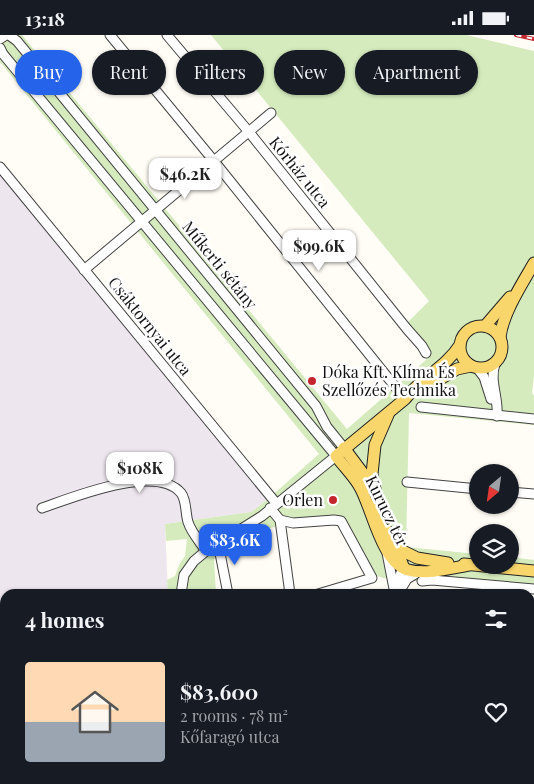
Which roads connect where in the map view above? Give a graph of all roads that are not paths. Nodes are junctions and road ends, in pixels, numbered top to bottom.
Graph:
1 (8, 35) edge
2 (110, 35) edge
3 (167, 35) edge
4 (0, 39) edge
5 (0, 48) edge
6 (271, 113) dead end
7 (249, 132) junction
8 (214, 161) junction
9 (0, 167) edge
10 (156, 209) junction
11 (141, 222) junction
12 (534, 263) edge
13 (84, 270) junction
14 (527, 276) junction
15 (485, 326) junction
16 (500, 337) junction
17 (460, 345) junction
18 (426, 353) dead end
19 (495, 363) junction
20 (474, 367) junction
21 (406, 399) junction
22 (421, 407) dead end
23 (390, 411) junction
24 (497, 416) junction
25 (534, 419) edge
26 (340, 452) junction
27 (407, 482) dead end
28 (469, 488) edge
29 (519, 493) edge
30 (534, 494) edge
31 (376, 499) junction
32 (273, 506) junction
33 (42, 508) dead end
34 (280, 520) junction
35 (218, 543) junction
36 (391, 549) junction
37 (206, 551) junction
38 (434, 562) junction
39 (469, 565) joint
40 (403, 567) junction
41 (519, 570) edge
42 (534, 571) edge
43 (421, 576) junction
44 (182, 589) edge
45 (227, 589) edge
46 (289, 589) edge
47 (335, 589) edge
48 (395, 589) edge
49 (397, 589) edge
50 (400, 589) edge
51 (534, 589) edge

1 - 4 street
1 - 10 street, Műkerti sétány
2 - 8 street
3 - 7 street, Kórház utca
5 - 11 street, Műkerti sétány
6 - 7 street
7 - 8 street
7 - 18 street, Kórház utca
8 - 10 street
8 - 21 street
9 - 13 street, Csáktornyai utca
10 - 11 street
10 - 26 street, Műkerti sétány
11 - 13 street
11 - 26 street, Műkerti sétány
12 - 14 main road
13 - 32 street, Csáktornyai utca
14 - 15 main road
14 - 16 main road
15 - 16 main road
15 - 17 main road
16 - 19 main road
17 - 20 main road
17 - 21 main road
19 - 20 main road
19 - 24 street
20 - 21 main road
20 - 24 street
21 - 23 main road
22 - 24 street
23 - 26 main road
23 - 31 main road
24 - 25 street
26 - 31 main road
26 - 32 street
26 - 36 main road, Kurucz tér
27 - 28 street
29 - 30 street
31 - 36 main road, Kurucz tér
32 - 34 street, Csáktornyai utca
32 - 35 street
33 - 37 street
34 - 46 street
34 - 47 street
35 - 37 street
35 - 45 street
36 - 38 main road
36 - 40 main road, Kurucz tér
36 - 48 street
37 - 44 street
38 - 39 main road
38 - 40 main road
39 - 43 main road
40 - 43 main road
40 - 49 street
41 - 42 main road
43 - 50 street
43 - 51 street

